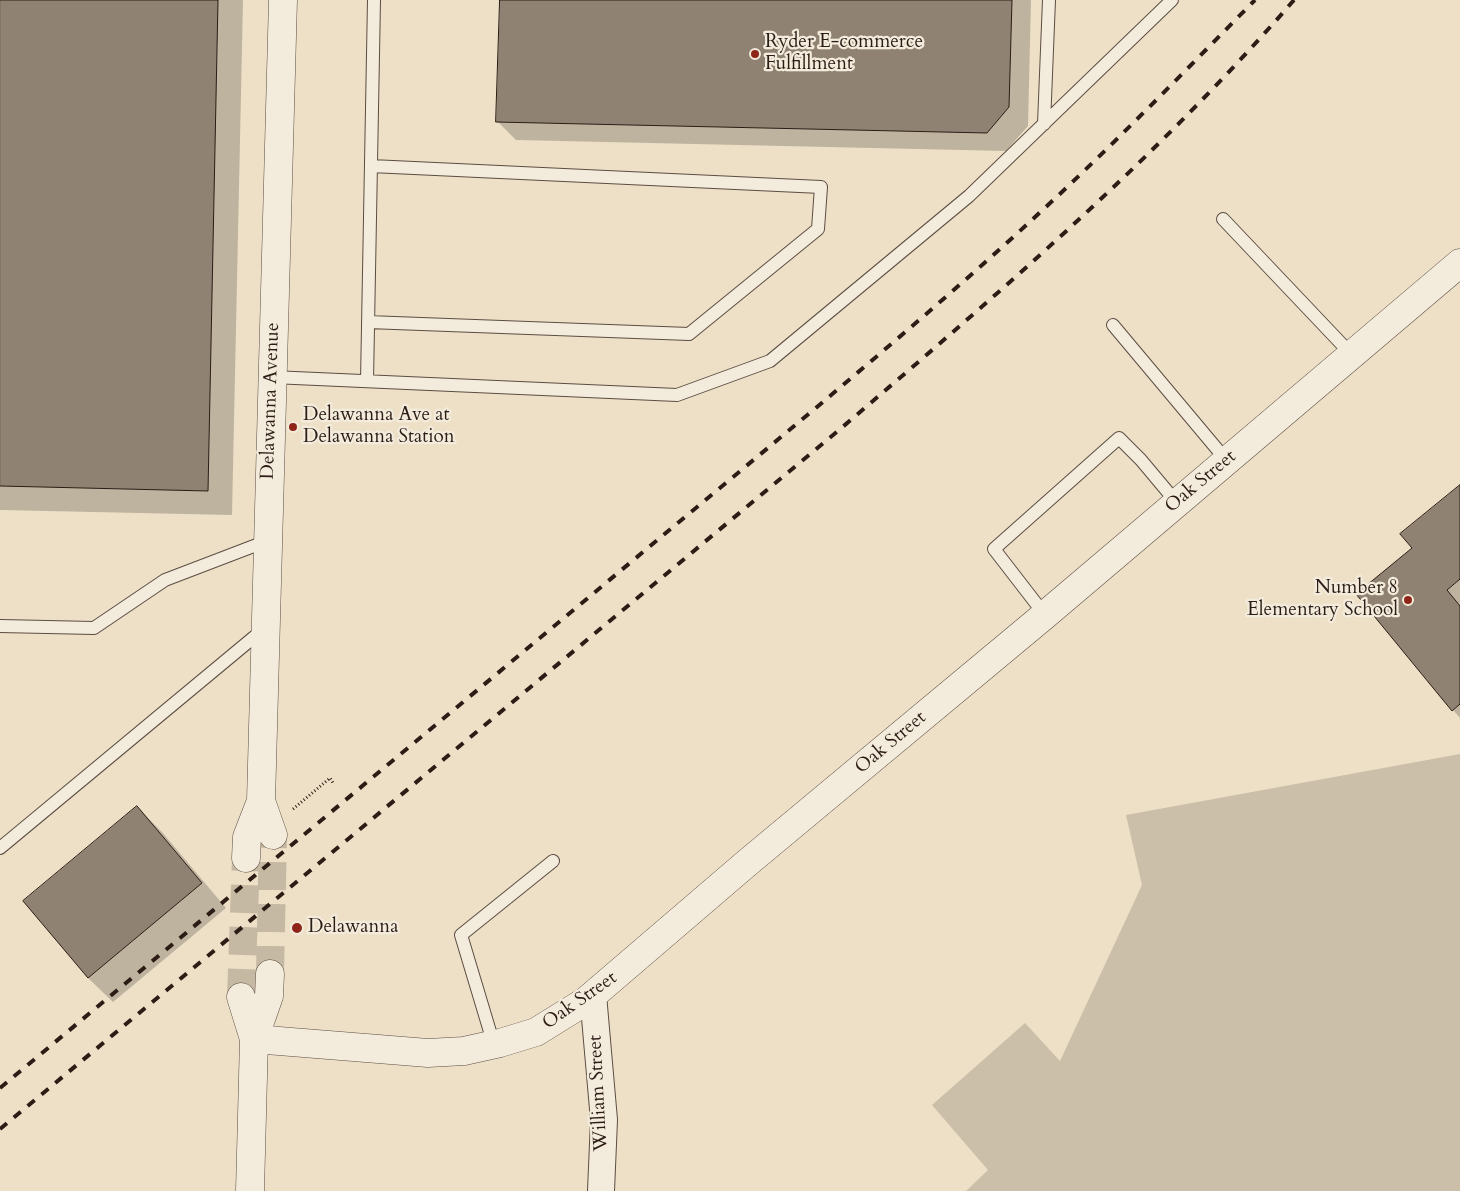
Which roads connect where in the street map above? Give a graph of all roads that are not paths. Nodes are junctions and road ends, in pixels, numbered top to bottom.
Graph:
1 (283, 0) edge
2 (374, 0) edge
3 (1049, 0) edge
4 (1172, 0) edge
5 (1044, 124) junction
6 (371, 166) junction
7 (1223, 218) dead end
8 (1460, 264) edge
9 (368, 322) junction
10 (1113, 325) dead end
11 (1352, 355) junction
12 (272, 377) junction
13 (367, 381) junction
14 (1227, 460) junction
15 (1178, 502) junction
16 (268, 541) junction
17 (1045, 615) junction
18 (0, 626) edge
19 (265, 628) junction
20 (261, 801) junction
21 (280, 825) tunnel mouth
22 (0, 848) edge
23 (246, 858) tunnel mouth
24 (553, 861) dead end
25 (270, 974) tunnel mouth
26 (593, 996) junction
27 (241, 997) tunnel mouth
28 (254, 1039) junction
29 (494, 1044) junction
30 (250, 1191) edge
31 (602, 1191) edge

1 - 12 street, Delawanna Avenue
2 - 6 lane
3 - 5 lane
4 - 5 lane
5 - 13 lane
6 - 9 lane
6 - 9 lane
7 - 11 lane
8 - 11 street, Oak Street
9 - 13 lane
10 - 14 lane
11 - 14 street, Oak Street
12 - 13 lane
12 - 16 street, Delawanna Avenue
14 - 15 street, Oak Street
15 - 17 street, Oak Street
15 - 17 lane
16 - 18 lane
16 - 19 street, Delawanna Avenue
17 - 26 street, Oak Street
19 - 20 street, Delawanna Avenue
19 - 22 lane
20 - 21 street, Delawanna Avenue
20 - 23 street, Delawanna Avenue
24 - 29 lane
25 - 28 street
26 - 29 street, Oak Street
26 - 31 street, William Street
27 - 28 street
28 - 29 street, Oak Street
28 - 30 street

